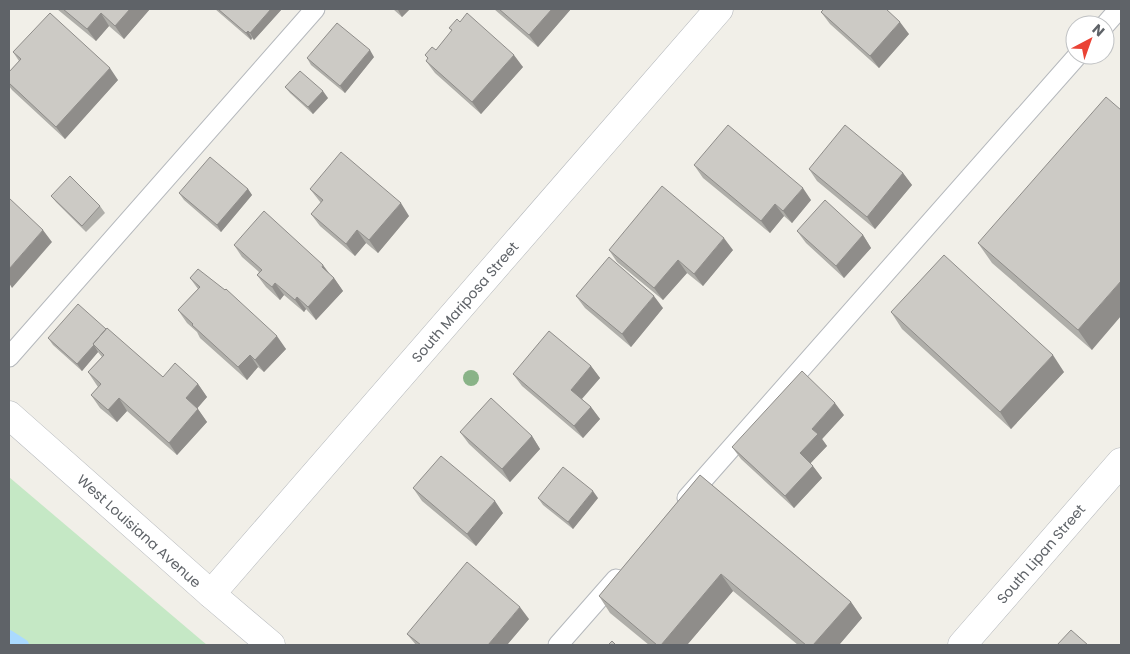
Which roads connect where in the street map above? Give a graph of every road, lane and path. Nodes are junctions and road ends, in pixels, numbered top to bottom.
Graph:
1 (316, 9) edge
2 (719, 9) edge
3 (1069, 65) edge
4 (9, 357) edge
5 (9, 415) edge
6 (1121, 462) edge
7 (676, 511) edge
8 (630, 563) edge
9 (211, 594) junction
10 (271, 645) edge
11 (558, 645) edge
12 (962, 645) edge

1 - 4 lane
2 - 9 street, South Mariposa Street
3 - 7 lane
5 - 9 street, West Louisiana Avenue
6 - 12 street, South Lipan Street
8 - 11 lane
9 - 10 street, West Louisiana Avenue

